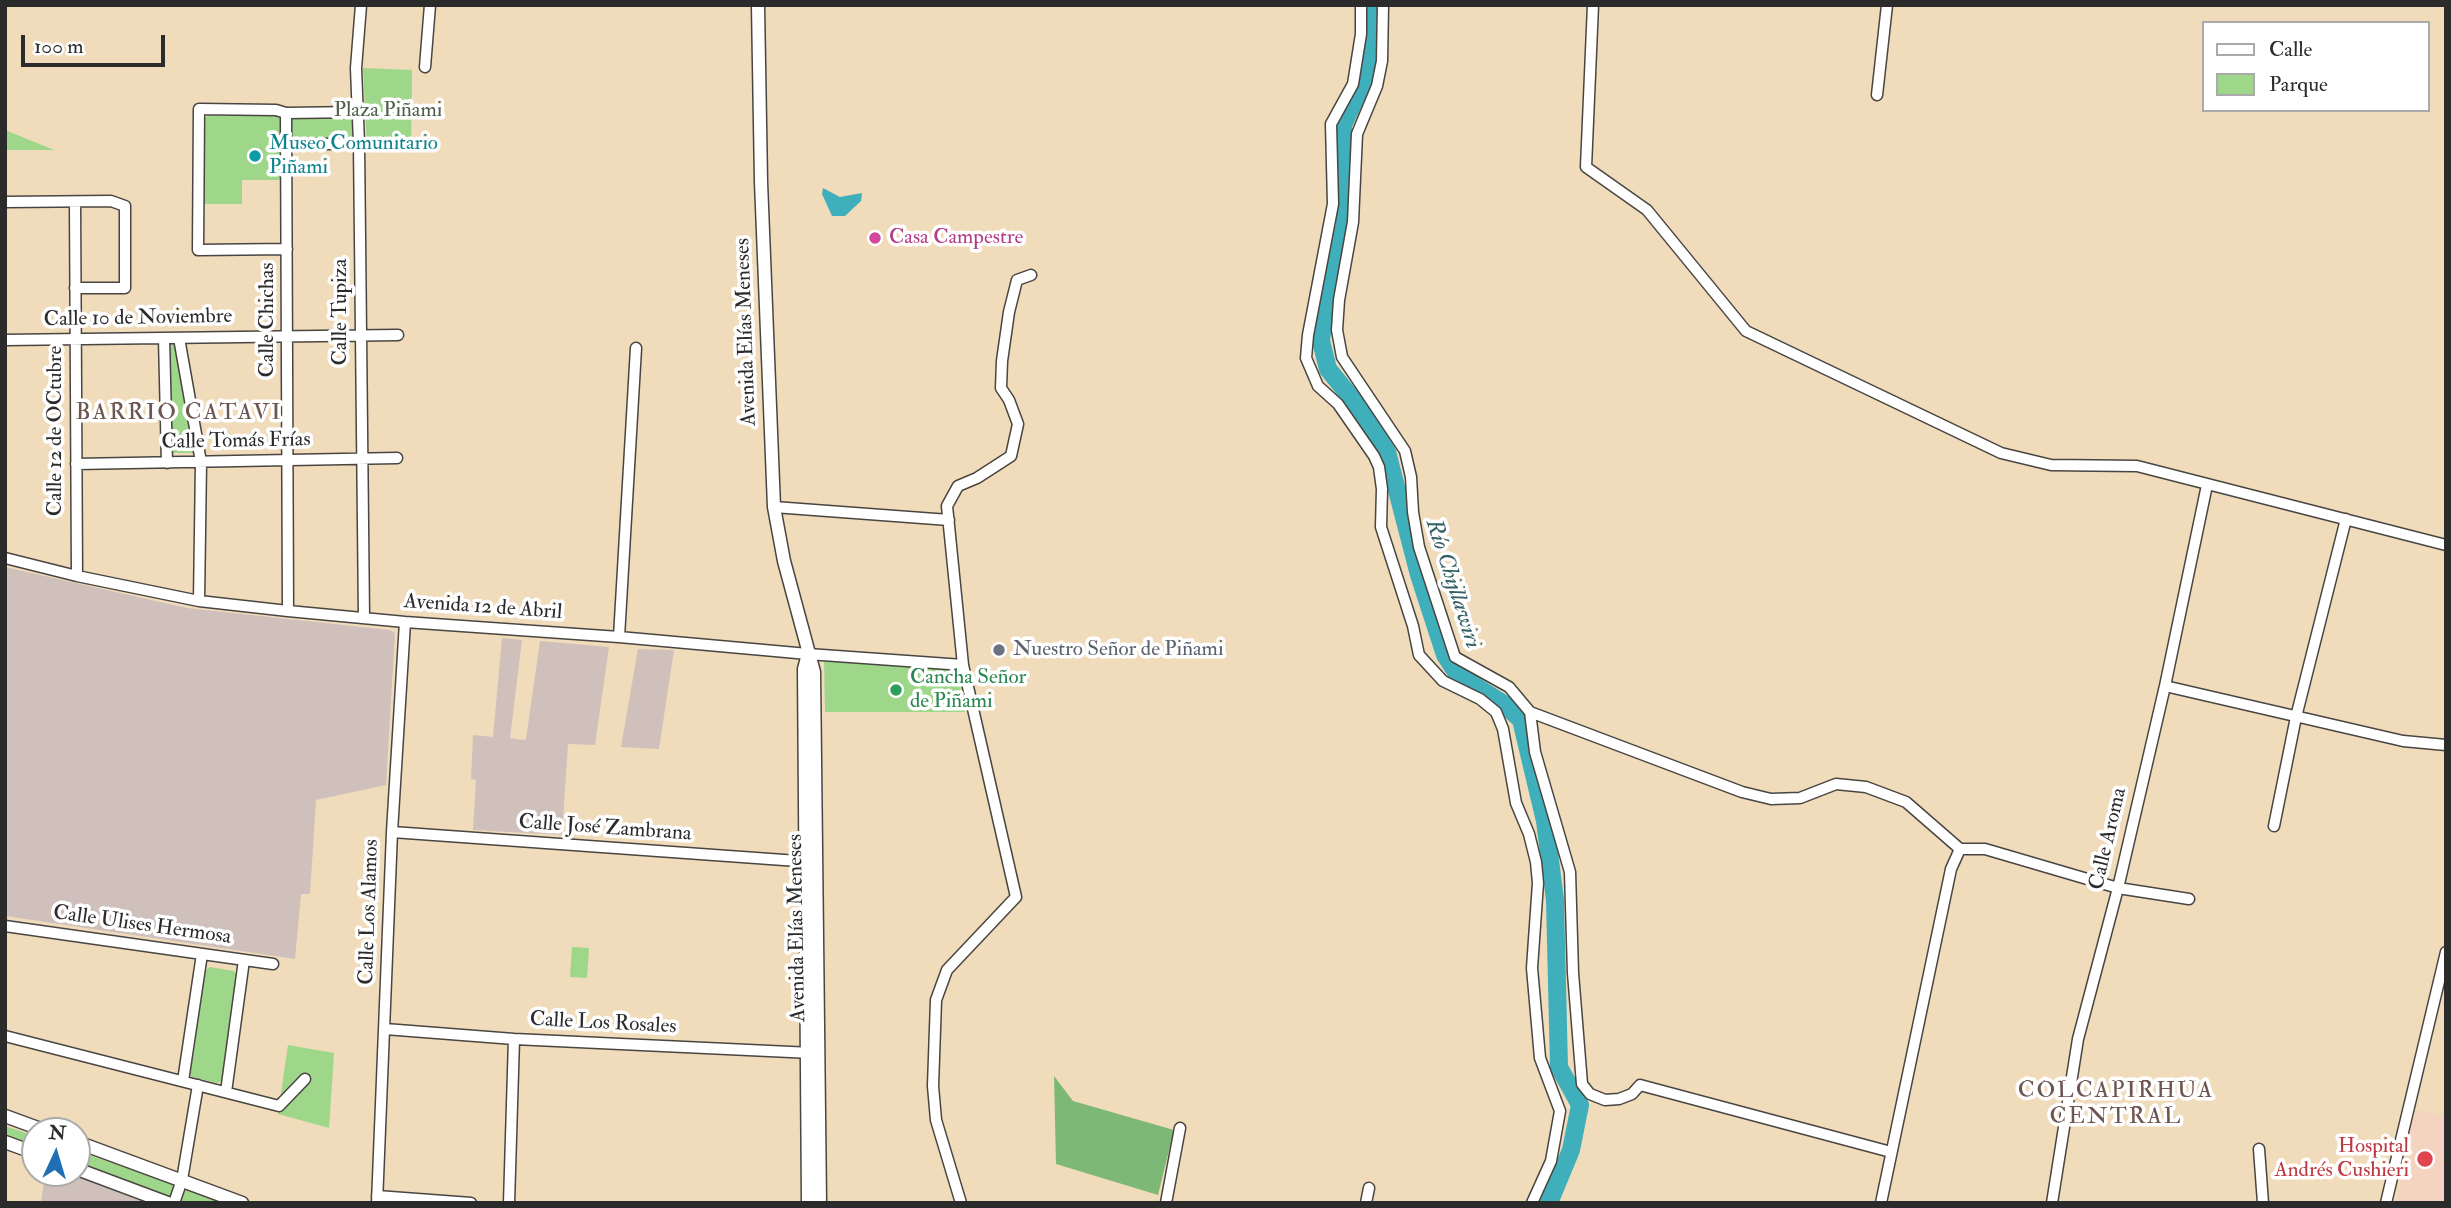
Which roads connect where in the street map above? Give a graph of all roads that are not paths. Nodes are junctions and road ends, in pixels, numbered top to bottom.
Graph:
1 (362, 5) edge
2 (430, 5) edge
3 (758, 5) edge
4 (1361, 5) edge
5 (1383, 5) edge
6 (1593, 5) edge
7 (1887, 5) edge
8 (425, 66) dead end
9 (1877, 95) dead end
10 (359, 112) junction
11 (286, 113) junction
12 (287, 144) junction
13 (359, 144) junction
14 (5, 202) edge
15 (75, 202) junction
16 (287, 249) junction
17 (1031, 275) dead end
18 (75, 288) junction
19 (398, 335) dead end
20 (361, 336) junction
21 (287, 337) junction
22 (164, 338) junction
23 (179, 338) junction
24 (75, 339) junction
25 (5, 340) edge
26 (636, 348) dead end
27 (397, 458) dead end
28 (362, 459) junction
29 (288, 461) junction
30 (201, 462) junction
31 (167, 463) junction
32 (76, 464) junction
33 (2207, 485) junction
34 (774, 506) junction
35 (2346, 519) junction
36 (949, 520) junction
37 (2446, 545) edge
38 (5, 558) edge
39 (77, 576) junction
40 (199, 601) junction
41 (288, 611) junction
42 (364, 618) junction
43 (405, 622) junction
44 (619, 636) junction
45 (808, 654) junction
46 (963, 665) junction
47 (2165, 686) junction
48 (1530, 712) junction
49 (2296, 717) junction
50 (2446, 745) edge
51 (2274, 826) dead end
52 (392, 832) junction
53 (1960, 849) junction
54 (811, 862) junction
55 (2118, 888) junction
56 (2189, 899) dead end
57 (5, 926) edge
58 (2446, 951) edge
59 (202, 954) junction
60 (244, 960) junction
61 (273, 964) dead end
62 (385, 1029) junction
63 (5, 1036) edge
64 (514, 1039) junction
65 (813, 1053) junction
66 (305, 1079) dead end
67 (183, 1081) junction
68 (198, 1085) junction
69 (226, 1091) junction
70 (1180, 1128) dead end
71 (91, 1147) edge
72 (2259, 1149) dead end
73 (1891, 1152) junction
74 (91, 1173) edge
75 (182, 1180) junction
76 (1369, 1188) dead end
77 (377, 1200) edge
78 (168, 1203) edge
79 (174, 1203) edge
80 (242, 1203) edge
81 (471, 1203) edge
82 (509, 1203) edge
83 (808, 1203) edge
84 (820, 1203) edge
85 (961, 1203) edge
86 (1166, 1203) edge
87 (1366, 1203) edge
88 (1532, 1203) edge
89 (1881, 1203) edge
90 (2052, 1203) edge
91 (2263, 1203) edge
92 (2386, 1203) edge

1 - 10 street, Calle Tupiza
2 - 8 street
3 - 34 main road, Avenida Elías Meneses
4 - 88 street
5 - 48 street
6 - 33 street
7 - 9 street
10 - 11 street
10 - 13 street, Calle Tupiza
11 - 12 street, Calle Chichas
11 - 16 street
12 - 13 street
12 - 16 street, Calle Chichas
13 - 20 street, Calle Tupiza
14 - 15 street
15 - 18 street, Calle 12 de OCtubre
15 - 18 street
16 - 21 street, Calle Chichas
17 - 36 street
18 - 24 street, Calle 12 de OCtubre
19 - 20 street, Calle 10 de Noviembre
20 - 21 street, Calle 10 de Noviembre
20 - 28 street, Calle Tupiza
21 - 23 street, Calle 10 de Noviembre
21 - 29 street, Calle Chichas
22 - 23 street, Calle 10 de Noviembre
22 - 24 street, Calle 10 de Noviembre
22 - 31 street
23 - 30 street
24 - 25 street, Calle 10 de Noviembre
24 - 32 street, Calle 12 de OCtubre
26 - 44 street
27 - 28 street, Calle Tomás Frías
28 - 29 street, Calle Tomás Frías
28 - 42 street, Calle Tupiza
29 - 30 street, Calle Tomás Frías
29 - 41 street, Calle Chichas
30 - 31 street, Calle Tomás Frías
30 - 40 street
31 - 32 street, Calle Tomás Frías
32 - 39 street, Calle 12 de OCtubre
33 - 35 street
33 - 47 street, Calle Aroma
34 - 36 street
34 - 45 main road, Avenida Elías Meneses
35 - 37 street
35 - 49 street
36 - 46 street
38 - 39 street, Avenida 12 de Abril
39 - 40 street, Avenida 12 de Abril
40 - 41 street, Avenida 12 de Abril
41 - 42 street, Avenida 12 de Abril
42 - 43 street, Avenida 12 de Abril
43 - 44 street, Avenida 12 de Abril
43 - 52 street, Calle Los Alamos
44 - 45 street, Avenida 12 de Abril
45 - 46 street, Avenida 12 de Abril
45 - 54 main road, Avenida Elías Meneses
46 - 85 street
47 - 49 street
47 - 55 street, Calle Aroma
48 - 53 street
48 - 73 street
49 - 50 street
49 - 51 street
52 - 54 street, Calle José Zambrana
52 - 62 street, Calle Los Alamos
53 - 55 street
53 - 73 street
54 - 65 main road, Avenida Elías Meneses
55 - 56 street
55 - 90 street, Calle Aroma
57 - 59 street, Calle Ulises Hermosa
58 - 92 street
59 - 60 street, Calle Ulises Hermosa
59 - 67 street
60 - 61 street, Calle Ulises Hermosa
60 - 69 street
62 - 64 street, Calle Los Rosales
62 - 77 street, Calle Los Alamos
63 - 67 street
64 - 65 street, Calle Los Rosales
64 - 82 street
65 - 83 main road, Avenida Elías Meneses
65 - 84 main road, Avenida Elías Meneses
66 - 69 street
67 - 68 street
68 - 69 street
68 - 75 street
70 - 86 street
71 - 75 main road
72 - 91 street
73 - 89 street
74 - 78 main road
75 - 79 street
75 - 80 main road
76 - 87 street
77 - 81 street

